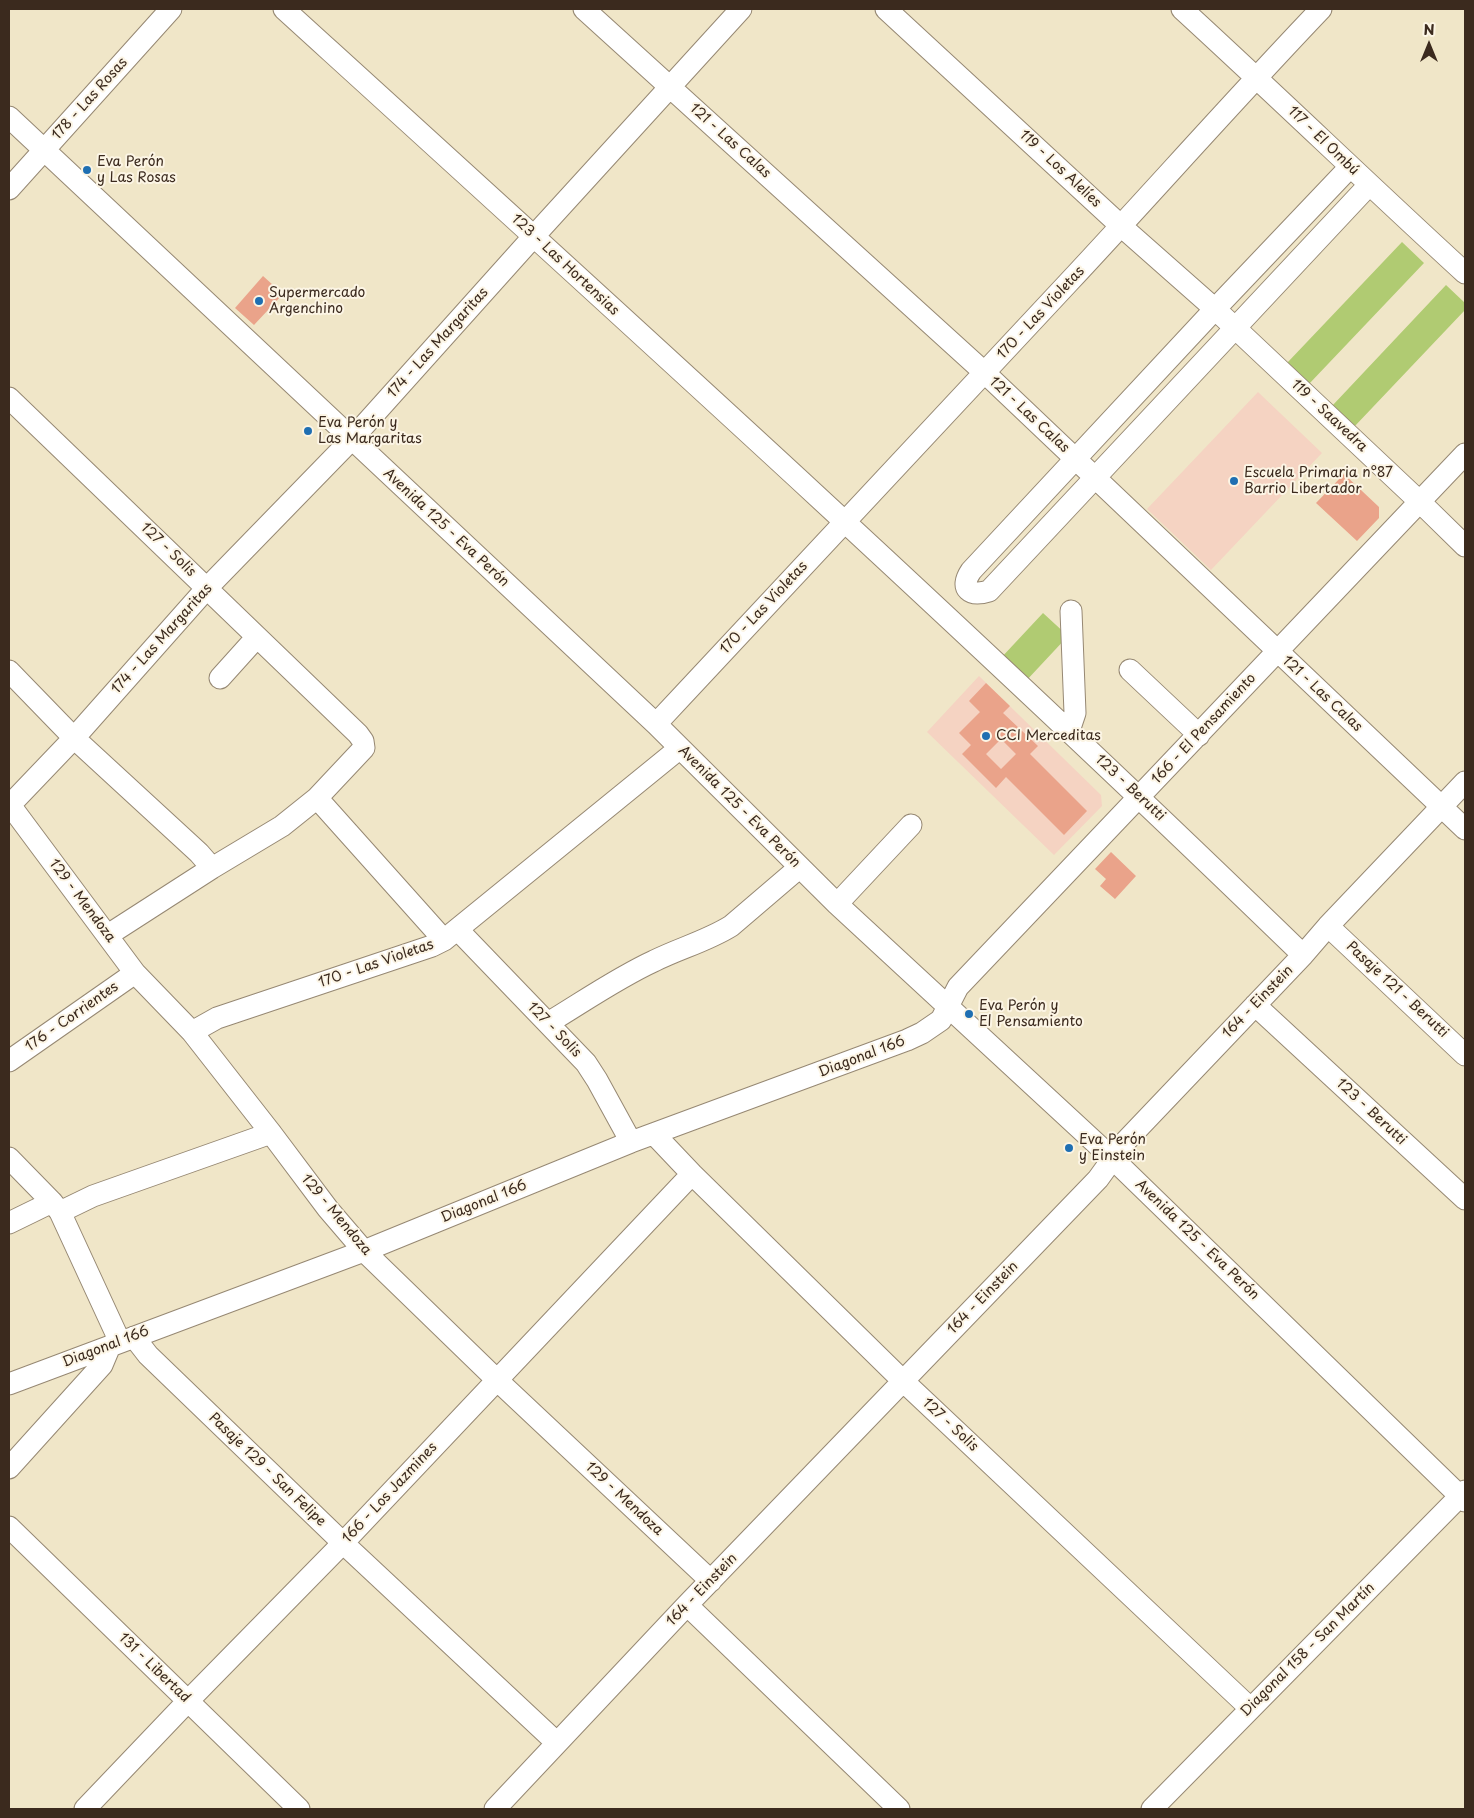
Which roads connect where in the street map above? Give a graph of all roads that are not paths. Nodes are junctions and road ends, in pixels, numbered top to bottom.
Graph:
1 (171, 9) edge
2 (284, 9) edge
3 (584, 9) edge
4 (741, 9) edge
5 (886, 9) edge
6 (1182, 9) edge
7 (1321, 9) edge
8 (1256, 77) junction
9 (670, 86) junction
10 (9, 117) edge
11 (44, 151) junction
12 (1350, 167) junction
13 (1369, 185) junction
14 (9, 189) edge
15 (1121, 226) junction
16 (534, 236) junction
17 (1465, 273) edge
18 (1215, 309) junction
19 (1235, 329) junction
20 (985, 373) junction
21 (9, 398) edge
22 (352, 440) junction
23 (1465, 454) edge
24 (1076, 459) junction
25 (1094, 477) junction
26 (1420, 502) junction
27 (844, 521) junction
28 (1465, 546) edge
29 (207, 588) junction
30 (1071, 612) dead end
31 (256, 638) junction
32 (1278, 652) junction
33 (1130, 670) dead end
34 (9, 671) edge
35 (220, 678) dead end
36 (656, 724) junction
37 (1069, 731) junction
38 (1199, 735) junction
39 (74, 738) junction
40 (680, 748) junction
41 (1465, 782) edge
42 (1140, 797) junction
43 (317, 798) junction
44 (9, 806) edge
45 (1442, 807) junction
46 (911, 825) dead end
47 (1465, 829) edge
48 (212, 868) junction
49 (800, 868) junction
50 (838, 904) junction
51 (1328, 926) junction
52 (108, 935) junction
53 (451, 935) junction
54 (1303, 955) junction
55 (136, 973) junction
56 (1254, 1005) junction
57 (949, 1007) junction
58 (548, 1023) junction
59 (192, 1032) junction
60 (1465, 1055) edge
61 (9, 1061) edge
62 (271, 1133) junction
63 (655, 1134) junction
64 (631, 1142) junction
65 (9, 1158) edge
66 (1112, 1159) junction
67 (692, 1174) junction
68 (1465, 1199) edge
69 (56, 1207) junction
70 (9, 1223) edge
71 (364, 1251) junction
72 (121, 1341) junction
73 (497, 1380) junction
74 (902, 1380) junction
75 (9, 1384) edge
76 (9, 1468) edge
77 (1464, 1496) edge
78 (9, 1528) edge
79 (343, 1543) junction
80 (711, 1581) junction
81 (687, 1605) junction
82 (188, 1701) junction
83 (1250, 1708) junction
84 (556, 1744) junction
85 (85, 1809) edge
86 (299, 1809) edge
87 (495, 1809) edge
88 (899, 1809) edge
89 (1152, 1809) edge

1 - 11 street, 178 - Las Rosas
2 - 16 street, 123 - Las Hortensias
3 - 9 street, 121 - Las Calas
4 - 9 street, 174 - Las Margaritas
5 - 15 street, 119 - Los Alelíes
6 - 8 street, 117 - El Ombú
7 - 8 street, 170 - Las Violetas
8 - 12 street, 117 - El Ombú
8 - 15 street, 170 - Las Violetas
9 - 16 street, 174 - Las Margaritas
9 - 20 street, 121 - Las Calas
10 - 11 street, Avenida 125 - Eva Perón
11 - 14 street, 178 - Las Rosas
11 - 22 street, Avenida 125 - Eva Perón
12 - 13 street, 117 - El Ombú
12 - 18 street
13 - 17 street, 117 - El Ombú
13 - 19 street
15 - 18 street, 119 - Los Alelíes
15 - 20 street, 170 - Las Violetas
16 - 22 street, 174 - Las Margaritas
16 - 27 street, 123 - Las Hortensias
18 - 19 street, 119 - Los Alelíes
18 - 24 street
19 - 25 street
19 - 26 street, 119 - Saavedra
20 - 24 street, 121 - Las Calas
20 - 27 street, 170 - Las Violetas
21 - 29 street, 127 - Solis
22 - 29 street, 174 - Las Margaritas
22 - 36 street, Avenida 125 - Eva Perón
23 - 26 street, 166 - El Pensamiento
24 - 25 street, 121 - Las Calas
24 - 25 street
25 - 32 street, 121 - Las Calas
26 - 28 street, 119 - Saavedra
26 - 32 street, 166 - El Pensamiento
27 - 36 street, 170 - Las Violetas
27 - 37 street, 123 - Berutti
29 - 31 street, 127 - Solis
29 - 39 street, 174 - Las Margaritas
30 - 37 street
31 - 35 street
31 - 43 street, 127 - Solis
32 - 38 street, 166 - El Pensamiento
32 - 45 street, 121 - Las Calas
33 - 38 street
34 - 39 street
36 - 40 street, Avenida 125 - Eva Perón
37 - 42 street, 123 - Berutti
38 - 42 street, 166 - El Pensamiento
39 - 44 street, 174 - Las Margaritas
39 - 48 street
40 - 49 street, Avenida 125 - Eva Perón
40 - 53 street, 170 - Las Violetas
41 - 45 street, 164 - Einstein
42 - 54 street, 123 - Berutti
42 - 57 street, 166 - El Pensamiento
43 - 48 street
43 - 53 street, 127 - Solis
44 - 52 street, 129 - Mendoza
45 - 47 street, 121 - Las Calas
45 - 51 street, 164 - Einstein
46 - 50 street
48 - 52 street
49 - 50 street, Avenida 125 - Eva Perón
49 - 58 street
50 - 57 street, Avenida 125 - Eva Perón
51 - 54 street, 164 - Einstein
51 - 60 street, Pasaje 121 - Berutti
52 - 55 street, 129 - Mendoza
53 - 58 street, 127 - Solis
53 - 59 street, 170 - Las Violetas
54 - 56 street, 164 - Einstein
55 - 59 street, 129 - Mendoza
55 - 61 street, 176 - Corrientes
56 - 66 street, 164 - Einstein
56 - 68 street, 123 - Berutti
57 - 63 street, Diagonal 166
57 - 66 street, Avenida 125 - Eva Perón
58 - 64 street, 127 - Solis
59 - 62 street, 129 - Mendoza
62 - 69 street
62 - 71 street, 129 - Mendoza
63 - 64 street, Diagonal 166
63 - 67 street, 127 - Solis
64 - 71 street, Diagonal 166
65 - 69 street, Pasaje 129 - San Felipe
66 - 74 street, 164 - Einstein
66 - 77 street, Avenida 125 - Eva Perón
67 - 73 street, 166 - Los Jazmines
67 - 74 street, 127 - Solis
69 - 70 street
69 - 72 street, Pasaje 129 - San Felipe
71 - 72 street, Diagonal 166
71 - 73 street, 129 - Mendoza
72 - 75 street, Diagonal 166
72 - 76 street
72 - 79 street, Pasaje 129 - San Felipe
73 - 79 street, 166 - Los Jazmines
73 - 80 street, 129 - Mendoza
74 - 80 street, 164 - Einstein
74 - 83 street, 127 - Solis
77 - 83 street, Diagonal 158 - San Martín
78 - 82 street, 131 - Libertad
79 - 82 street, 166 - Los Jazmines
79 - 84 street, Pasaje 129 - San Felipe
80 - 81 street, 164 - Einstein
81 - 84 street, 164 - Einstein
81 - 88 street
82 - 85 street, 166 - Los Jazmines
82 - 86 street, 131 - Libertad
83 - 89 street, Diagonal 158 - San Martín
84 - 87 street, 164 - Einstein

